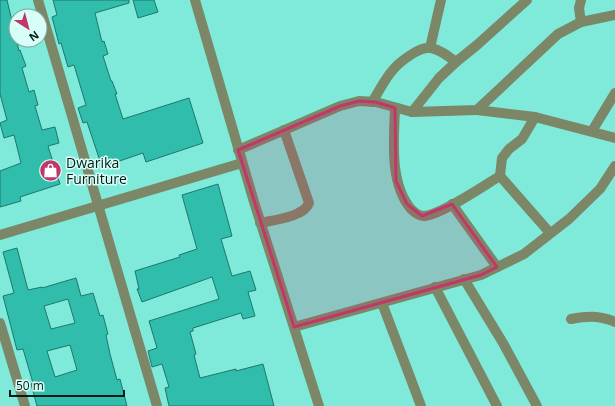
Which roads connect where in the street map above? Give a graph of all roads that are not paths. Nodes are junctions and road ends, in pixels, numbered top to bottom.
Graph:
1 (38, 0) edge
2 (195, 0) edge
3 (441, 0) edge
4 (527, 0) edge
5 (581, 0) edge
6 (615, 15) edge
7 (581, 22) junction
8 (430, 48) junction
9 (456, 62) junction
10 (615, 93) edge
11 (372, 102) junction
12 (395, 108) junction
13 (477, 110) junction
14 (412, 112) junction
15 (535, 117) junction
16 (284, 130) junction
17 (592, 132) junction
18 (615, 138) edge
19 (238, 150) junction
20 (242, 163) junction
21 (615, 166) edge
22 (500, 176) junction
23 (452, 204) junction
24 (98, 206) junction
25 (260, 223) junction
26 (550, 233) junction
27 (0, 235) edge
28 (497, 267) junction
29 (464, 279) junction
30 (435, 287) junction
31 (382, 302) junction
32 (571, 319) dead end
33 (615, 322) edge
34 (0, 323) edge
35 (294, 327) junction
36 (25, 406) edge
37 (157, 406) edge
38 (319, 406) edge
39 (421, 406) edge
40 (497, 406) edge
41 (537, 406) edge

1 - 24 street
2 - 19 street
3 - 8 street
4 - 9 street
5 - 7 street
6 - 7 street
7 - 13 street
8 - 9 street
8 - 11 street
9 - 14 street
10 - 17 street
11 - 12 street
11 - 16 street
12 - 14 street
12 - 23 street
13 - 14 street
13 - 15 street
15 - 17 street
15 - 22 street
16 - 19 street
16 - 25 street
17 - 18 street
19 - 20 street
20 - 24 street
20 - 25 street
21 - 26 street
22 - 23 street
22 - 26 street
23 - 28 street
24 - 27 street
24 - 37 street
25 - 35 street
26 - 28 street
28 - 29 street
29 - 30 street
29 - 41 street
30 - 31 street
30 - 40 street
31 - 35 street
31 - 39 street
32 - 33 street
34 - 36 street
35 - 38 street

